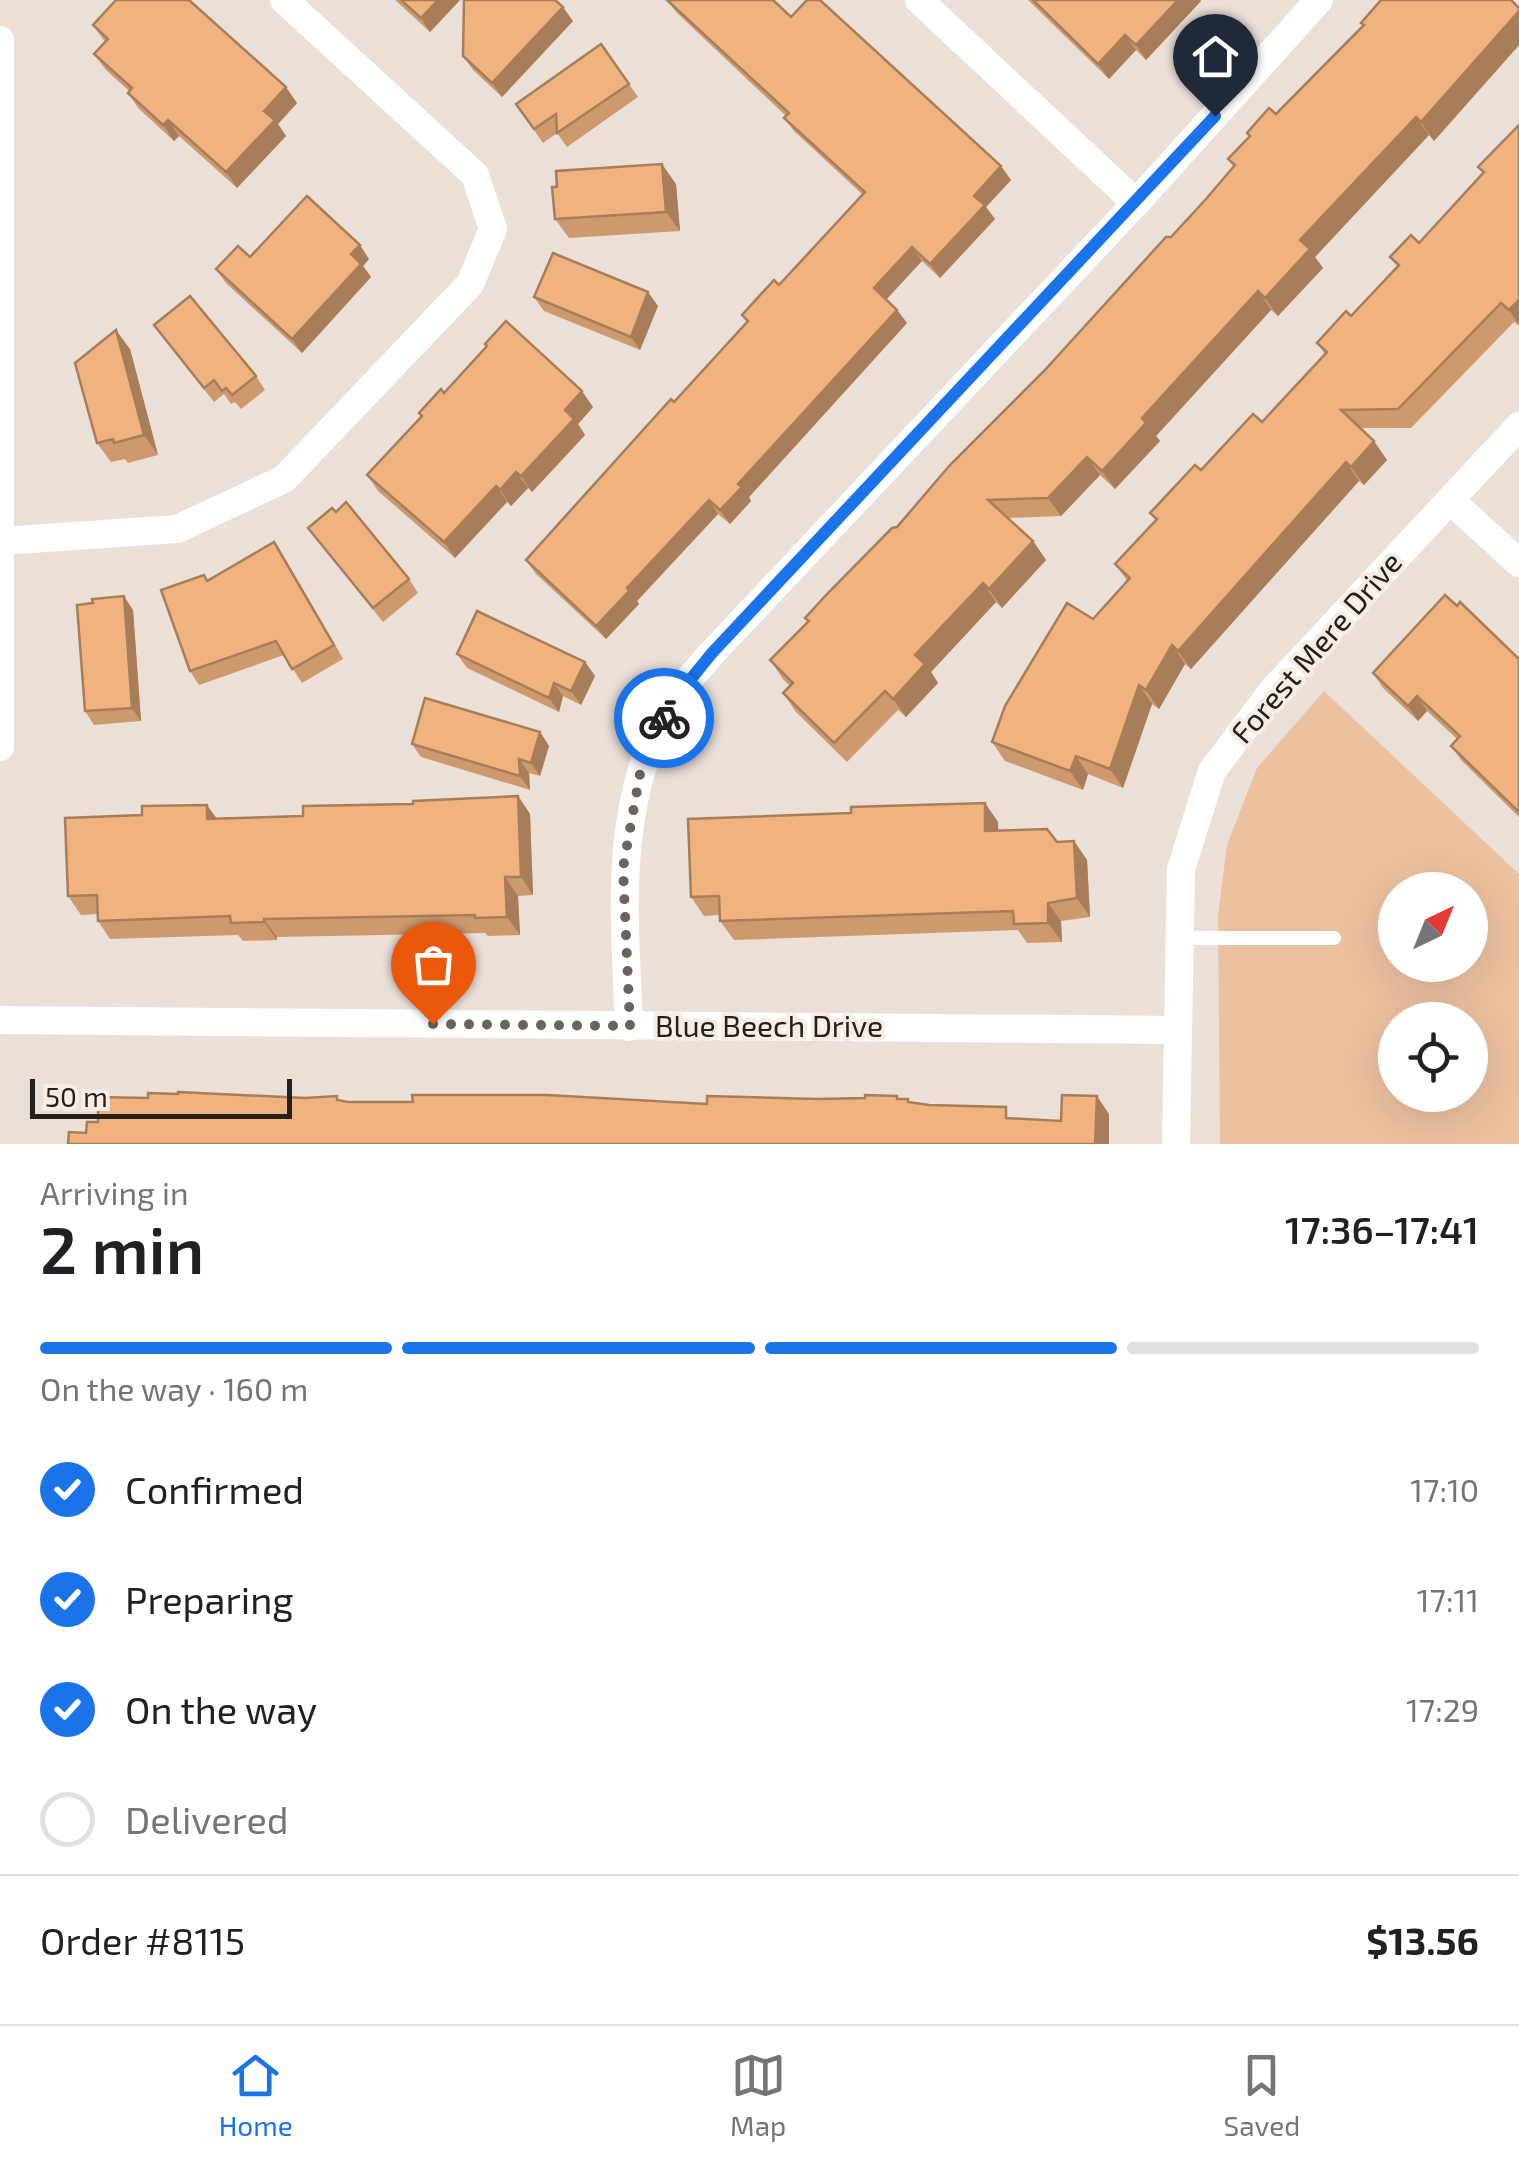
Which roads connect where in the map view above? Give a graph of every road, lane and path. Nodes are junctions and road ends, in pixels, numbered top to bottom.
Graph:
1 (284, 0) edge
2 (919, 0) edge
3 (1319, 0) edge
4 (0, 40) edge
5 (1136, 203) junction
6 (1519, 426) edge
7 (1450, 500) junction
8 (2, 541) edge
9 (1519, 563) edge
10 (0, 747) edge
11 (1180, 938) junction
12 (1334, 938) dead end
13 (0, 1020) edge
14 (630, 1026) junction
15 (1178, 1030) junction
16 (1176, 1144) edge

1 - 8 street
2 - 5 street
3 - 5 street
4 - 8 street
5 - 14 street
6 - 7 street, Forest Mere Drive
7 - 9 street
7 - 11 street, Forest Mere Drive
8 - 10 street
11 - 12 lane
11 - 15 street, Forest Mere Drive
13 - 14 street, Blue Beech Drive
14 - 15 street, Blue Beech Drive
15 - 16 street, Forest Mere Drive

